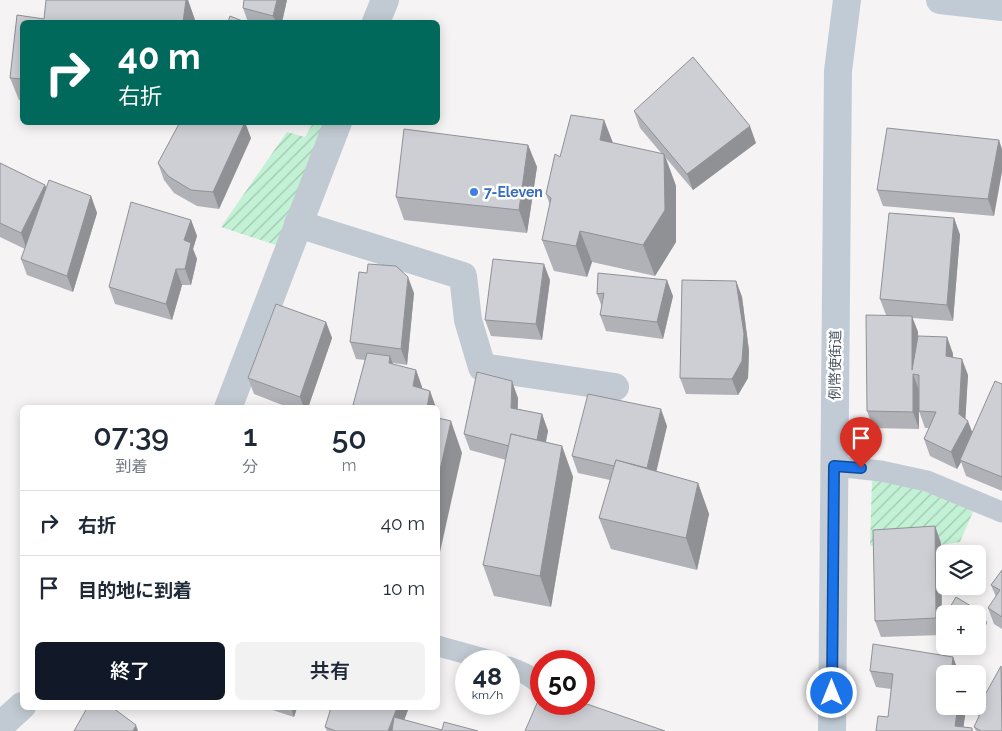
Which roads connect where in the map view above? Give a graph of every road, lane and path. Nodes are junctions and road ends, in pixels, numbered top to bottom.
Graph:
1 (385, 0) edge
2 (847, 0) edge
3 (940, 0) edge
4 (1002, 7) edge
5 (377, 20) edge
6 (337, 125) edge
7 (298, 224) junction
8 (616, 387) dead end
9 (229, 405) edge
10 (834, 466) junction
11 (1002, 512) edge
12 (440, 647) edge
13 (455, 651) edge
14 (20, 708) edge
15 (0, 726) edge
16 (832, 731) edge

1 - 5 street
2 - 10 main road, 例幣使街道
3 - 4 main road
6 - 7 street
7 - 8 street
7 - 9 street
10 - 11 lane
10 - 16 main road, 例幣使街道
12 - 13 lane
14 - 15 street

